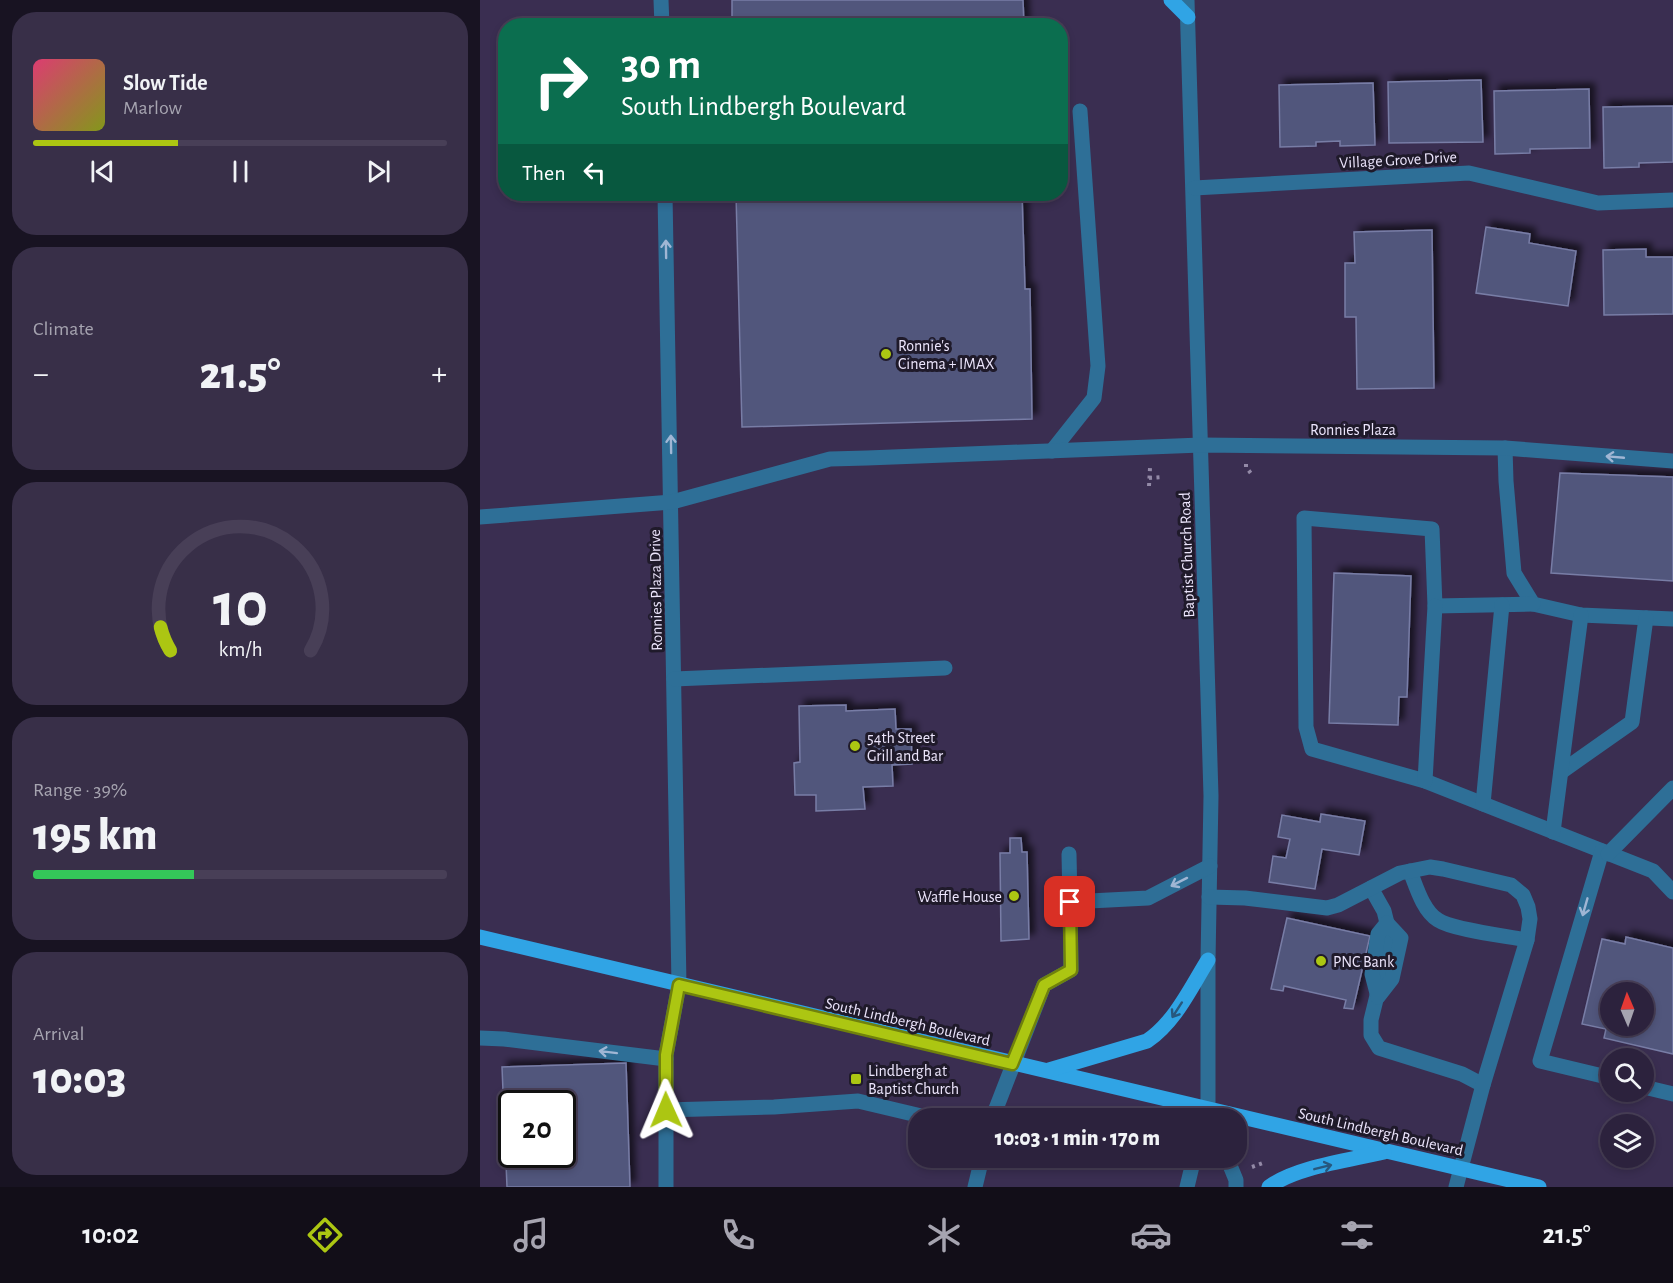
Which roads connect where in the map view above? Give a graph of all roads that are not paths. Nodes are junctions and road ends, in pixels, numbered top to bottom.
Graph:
1 (661, 0) edge
2 (1171, 0) edge
3 (1187, 0) edge
4 (1188, 17) junction
5 (662, 18) edge
6 (1080, 111) dead end
7 (1194, 188) junction
8 (1673, 200) edge
9 (665, 201) edge
10 (1201, 445) junction
11 (1505, 448) junction
12 (1052, 451) junction
13 (1673, 461) edge
14 (672, 502) junction
15 (480, 517) edge
16 (1533, 604) junction
17 (1502, 605) junction
18 (1435, 606) junction
19 (1581, 615) junction
20 (1646, 618) junction
21 (1673, 619) edge
22 (945, 668) dead end
23 (674, 679) junction
24 (1561, 772) junction
25 (1425, 781) junction
26 (1673, 788) edge
27 (1483, 804) junction
28 (1553, 832) junction
29 (1605, 852) junction
30 (1069, 854) dead end
31 (1210, 866) junction
32 (1410, 871) junction
33 (1671, 886) edge
34 (1371, 888) junction
35 (1209, 897) junction
36 (1070, 902) junction
37 (480, 937) edge
38 (1527, 940) junction
39 (1208, 960) junction
40 (679, 985) junction
41 (480, 1038) edge
42 (666, 1059) junction
43 (1012, 1064) junction
44 (1046, 1071) junction
45 (1600, 1075) edge
46 (1483, 1085) junction
47 (1654, 1089) edge
48 (1673, 1094) edge
49 (996, 1108) edge
50 (1180, 1108) edge
51 (1209, 1108) edge
52 (666, 1110) junction
53 (908, 1113) edge
54 (1247, 1123) edge
55 (1387, 1151) junction
56 (980, 1168) edge
57 (1192, 1168) edge
58 (1231, 1168) edge
59 (1462, 1168) junction
60 (666, 1187) edge
61 (975, 1187) edge
62 (1187, 1187) edge
63 (1236, 1187) edge
64 (1269, 1187) edge
65 (1456, 1187) edge
66 (1539, 1187) edge

1 - 5 street
2 - 4 main road
3 - 4 street, Baptist Church Road
4 - 7 street, Baptist Church Road
6 - 12 street
7 - 8 street, Village Grove Drive
7 - 10 street, Baptist Church Road
14 -> 9 street, Ronnies Plaza Drive
10 - 11 street, Ronnies Plaza
10 - 12 street, Ronnies Plaza
10 - 31 street, Baptist Church Road
13 -> 11 street, Ronnies Plaza
11 - 16 street
12 - 14 street, Ronnies Plaza
14 - 15 street, Ronnies Plaza
14 - 23 street, Ronnies Plaza Drive
16 - 17 street
16 - 19 street
17 - 18 street
17 - 27 street
18 - 25 street
18 - 25 street
19 - 20 street
19 - 24 street
20 - 21 street
20 - 24 street
22 - 23 street
23 - 40 street, Ronnies Plaza Drive
24 - 28 street
25 - 27 street
26 - 29 street
27 - 28 street
28 - 29 street
29 - 33 street
29 -> 45 street
30 - 36 street
31 - 35 street, Baptist Church Road
31 -> 36 street
32 - 34 street
32 - 38 street
32 - 38 street
34 - 35 street
34 - 46 street
35 - 39 street, Baptist Church Road
36 - 43 street
37 - 40 main road, South Lindbergh Boulevard
38 - 46 street
39 -> 44 main road
39 - 51 street, Baptist Church Road
40 - 42 street, Ronnies Plaza Drive
40 - 43 main road, South Lindbergh Boulevard
42 -> 41 street
42 - 52 street, Ronnies Plaza Drive
43 - 44 main road, South Lindbergh Boulevard
43 - 49 street
44 - 50 main road, South Lindbergh Boulevard
46 - 59 street
47 - 48 street
52 - 53 street
52 - 60 street, Ronnies Plaza Drive
54 - 55 main road, South Lindbergh Boulevard
55 - 59 main road, South Lindbergh Boulevard
64 -> 55 main road
56 - 61 street
57 - 62 street
58 - 63 street
59 - 65 street
59 - 66 main road, South Lindbergh Boulevard

